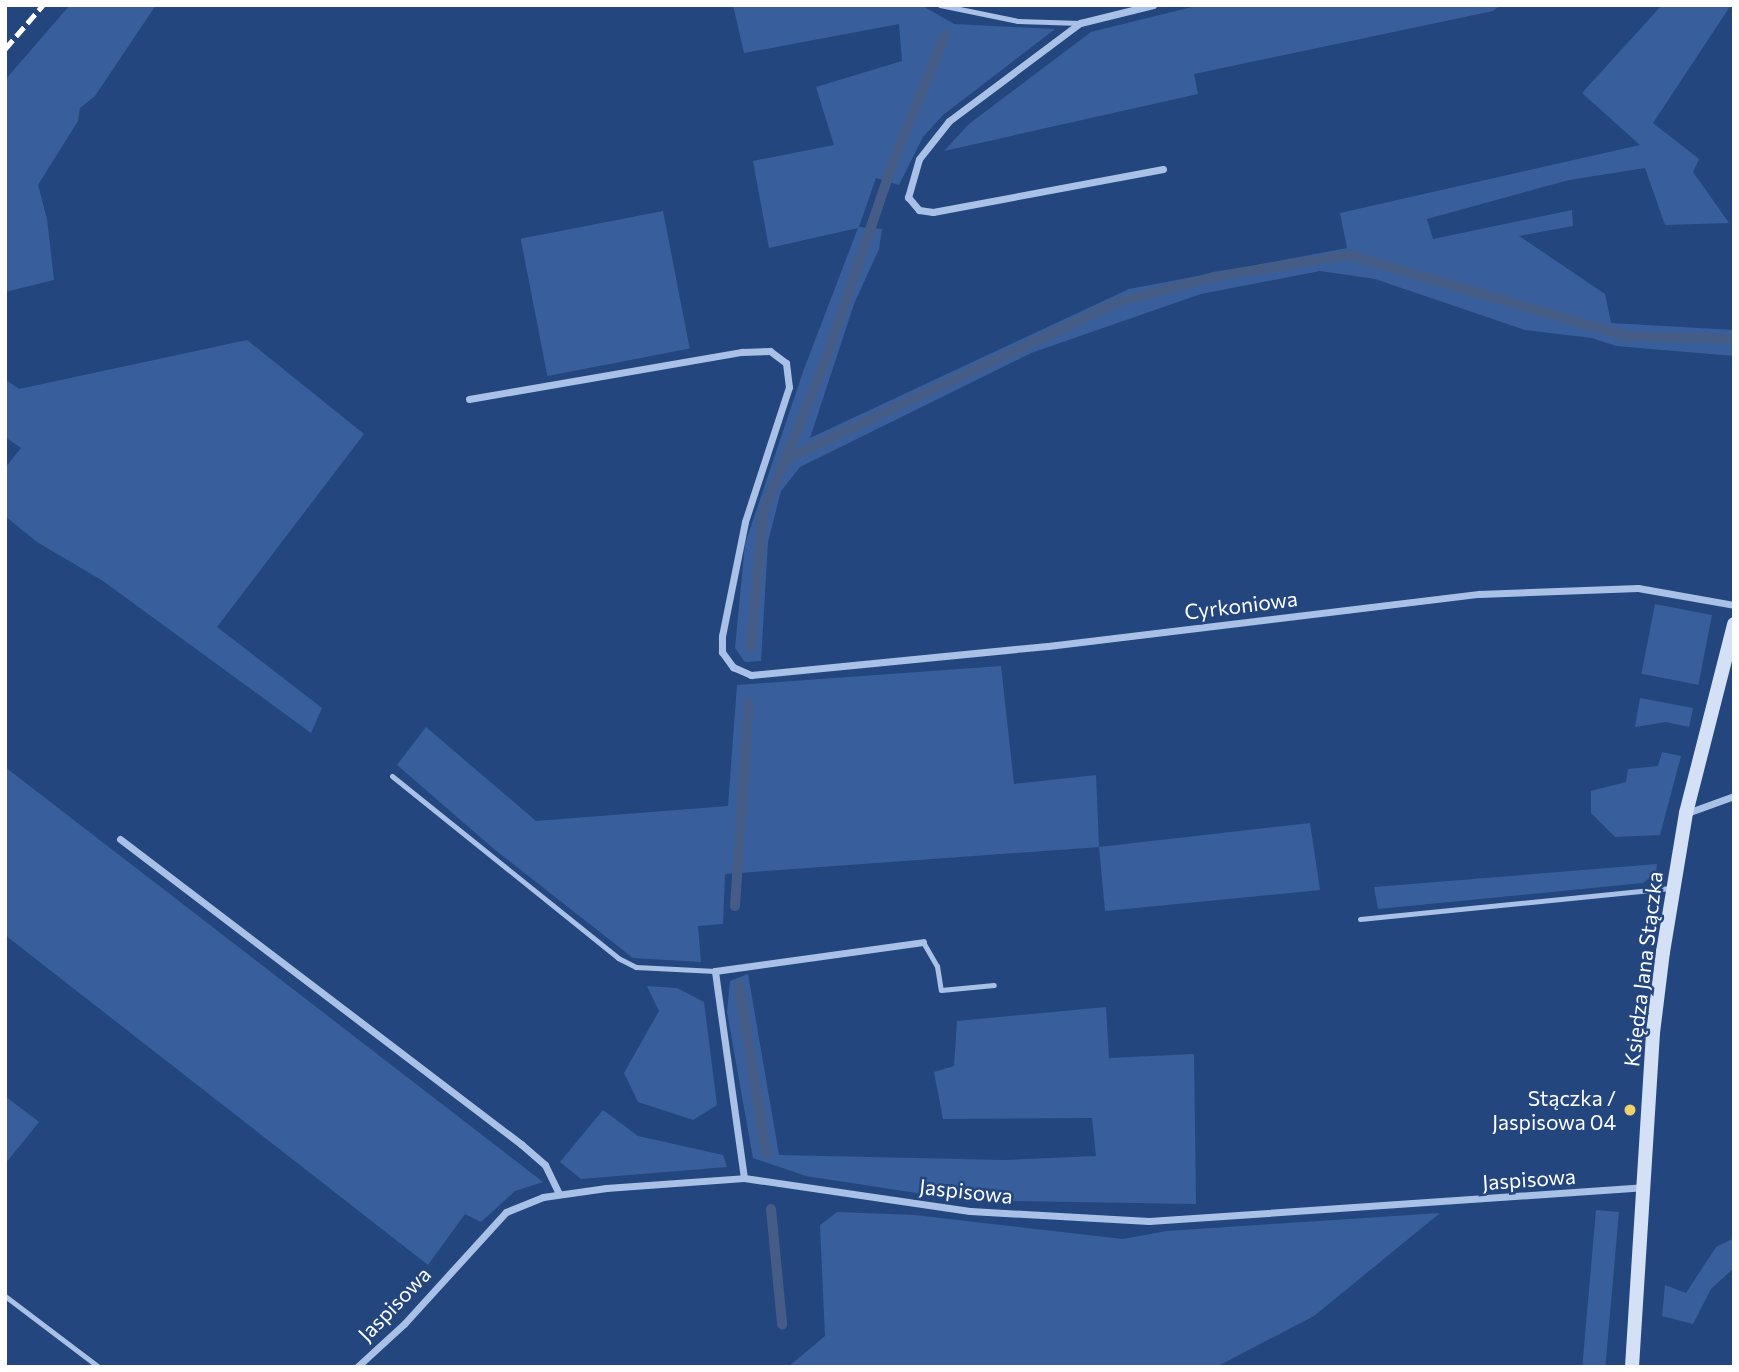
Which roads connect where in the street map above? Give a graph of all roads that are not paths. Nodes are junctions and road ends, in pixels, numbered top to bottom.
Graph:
1 (940, 5) edge
2 (1153, 5) edge
3 (1080, 23) junction
4 (1163, 169) dead end
5 (469, 400) dead end
6 (1734, 605) edge
7 (1734, 624) edge
8 (392, 776) dead end
9 (1734, 796) edge
10 (1686, 813) junction
11 (120, 839) dead end
12 (1673, 888) junction
13 (1360, 919) dead end
14 (923, 942) joint
15 (715, 971) junction
16 (995, 985) dead end
17 (744, 1178) junction
18 (1643, 1187) junction
19 (559, 1194) junction
20 (5, 1296) edge
21 (99, 1367) edge
22 (356, 1367) edge
23 (1632, 1367) edge

1 - 3 lane
2 - 3 street
3 - 4 street
5 - 6 street, Cyrkoniowa
7 - 10 street, Księdza Jana Stączka
8 - 15 lane
9 - 10 street
10 - 12 street, Księdza Jana Stączka
11 - 19 street
12 - 13 lane
12 - 18 street, Księdza Jana Stączka
14 - 15 street
14 - 16 lane
15 - 17 street
17 - 18 street, Jaspisowa
17 - 19 street, Jaspisowa
18 - 23 street, Księdza Jana Stączka
19 - 22 street, Jaspisowa
20 - 21 lane

